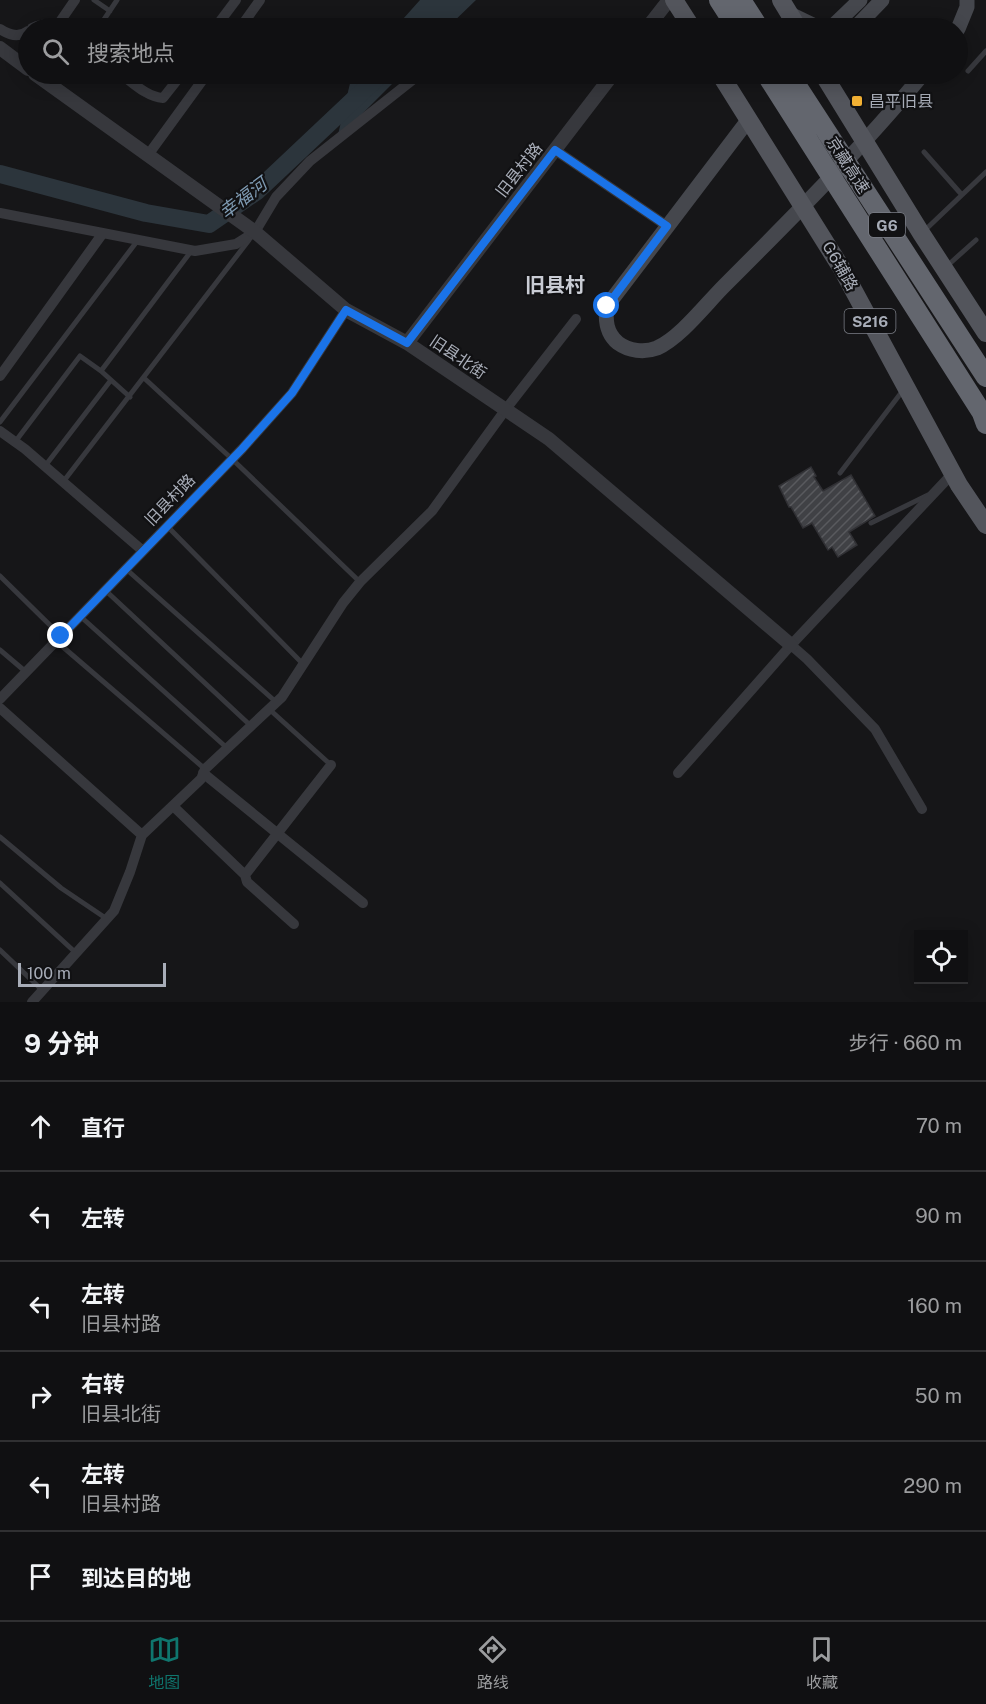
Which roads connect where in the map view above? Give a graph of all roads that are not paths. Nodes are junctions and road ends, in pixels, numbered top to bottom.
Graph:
1 (75, 0) edge
2 (94, 0) edge
3 (117, 0) edge
4 (236, 0) edge
5 (260, 0) edge
6 (669, 0) edge
7 (674, 0) edge
8 (719, 0) edge
9 (741, 0) edge
10 (860, 0) edge
11 (882, 0) edge
12 (967, 0) edge
13 (110, 11) junction
14 (64, 18) edge
15 (105, 18) edge
16 (222, 18) edge
17 (247, 18) edge
18 (656, 18) edge
19 (686, 18) edge
20 (731, 18) edge
21 (753, 18) edge
22 (841, 18) edge
23 (865, 18) edge
24 (963, 18) edge
25 (0, 28) edge
26 (18, 35) edge
27 (0, 48) edge
28 (986, 51) edge
29 (18, 62) edge
30 (968, 71) dead end
31 (49, 84) edge
32 (136, 84) edge
33 (174, 84) edge
34 (200, 84) edge
35 (407, 84) edge
36 (605, 84) edge
37 (726, 84) edge
38 (772, 84) edge
39 (796, 84) edge
40 (831, 84) edge
41 (915, 84) edge
42 (749, 119) junction
43 (555, 150) junction
44 (924, 152) dead end
45 (148, 155) junction
46 (986, 172) edge
47 (962, 195) junction
48 (0, 213) edge
49 (667, 226) junction
50 (255, 232) junction
51 (103, 233) junction
52 (921, 233) junction
53 (138, 240) junction
54 (976, 240) dead end
55 (192, 250) junction
56 (944, 269) junction
57 (346, 310) junction
58 (576, 319) dead end
59 (986, 333) edge
60 (407, 343) junction
61 (101, 371) junction
62 (0, 376) edge
63 (986, 377) edge
64 (144, 378) junction
65 (111, 380) junction
66 (907, 386) junction
67 (130, 397) junction
68 (506, 409) junction
69 (984, 419) edge
70 (0, 422) edge
71 (0, 431) edge
72 (15, 442) junction
73 (232, 459) junction
74 (45, 466) junction
75 (840, 473) dead end
76 (953, 473) junction
77 (63, 482) junction
78 (933, 492) junction
79 (871, 524) dead end
80 (986, 525) edge
81 (167, 526) junction
82 (143, 551) junction
83 (126, 569) junction
84 (0, 576) edge
85 (360, 582) junction
86 (105, 590) junction
87 (80, 616) junction
88 (58, 638) junction
89 (791, 645) junction
90 (0, 650) edge
91 (303, 664) junction
92 (26, 672) junction
93 (0, 699) edge
94 (272, 706) junction
95 (0, 708) edge
96 (251, 726) junction
97 (227, 748) junction
98 (331, 765) joint
99 (204, 771) junction
100 (678, 773) dead end
101 (172, 806) junction
102 (922, 809) dead end
103 (279, 834) junction
104 (142, 835) junction
105 (0, 837) edge
106 (245, 875) junction
107 (0, 883) edge
108 (363, 903) dead end
109 (106, 919) junction
110 (294, 924) dead end
111 (0, 950) edge
112 (76, 953) junction
113 (42, 990) junction
114 (32, 1002) edge

1 - 14 street
2 - 13 lane
3 - 13 lane
4 - 16 street
5 - 17 street
6 - 18 street
7 - 19 main road
8 - 20 highway
9 - 21 highway
10 - 22 main road
11 - 23 main road
12 - 24 main road
13 - 15 lane
25 - 26 street
27 - 29 street
28 - 30 lane
31 - 45 street, 旧县北街
32 - 33 street
34 - 45 street
35 - 50 street
36 - 43 street, 旧县村路
37 - 42 main road, G6辅路 / S216
38 - 69 highway
39 - 63 highway, 京藏高速 / G6
40 - 52 main road
41 - 49 main road
42 - 49 main road
42 - 66 main road, G6辅路 / S216
43 - 49 street
43 - 60 street, 旧县村路
44 - 47 lane
45 - 50 street, 旧县北街
46 - 47 lane
47 - 52 lane
48 - 51 street
50 - 55 street
50 - 57 street, 旧县北街
50 - 64 lane
51 - 53 street
51 - 62 street
52 - 56 main road
53 - 55 street
53 - 70 lane
54 - 56 lane
55 - 61 lane
56 - 59 main road
57 - 60 street, 旧县北街
57 - 73 street, 旧县村路
58 - 68 street
60 - 68 street, 旧县北街
61 - 65 lane
61 - 72 lane
64 - 67 lane
64 - 73 lane
65 - 67 lane
65 - 74 lane
66 - 75 lane
66 - 76 main road, G6辅路 / S216
67 - 77 lane
68 - 85 street
68 - 89 street, 旧县北街
71 - 72 street
72 - 74 street
73 - 81 street, 旧县村路
73 - 85 lane
74 - 77 street
76 - 78 street
76 - 80 main road, G6辅路 / S216
77 - 82 street
78 - 79 lane
78 - 89 street
81 - 82 street, 旧县村路
81 - 91 lane
82 - 83 street, 旧县村路
83 - 86 street, 旧县村路
83 - 94 lane
84 - 88 lane
85 - 91 street
86 - 87 street, 旧县村路
86 - 96 lane
87 - 88 street, 旧县村路
87 - 97 lane
88 - 92 street, 旧县村路
88 - 99 lane
89 - 100 street
89 - 102 street
90 - 92 lane
91 - 94 street
92 - 93 street, 旧县村路
94 - 96 street
94 - 98 lane
95 - 104 street
96 - 97 street
97 - 99 street
98 - 103 street
99 - 101 street
99 - 103 street
101 - 104 street
101 - 106 street
103 - 106 street
103 - 108 street
104 - 109 street
105 - 109 lane
106 - 110 street
107 - 112 lane
109 - 112 street
111 - 113 lane
112 - 113 street
113 - 114 street

